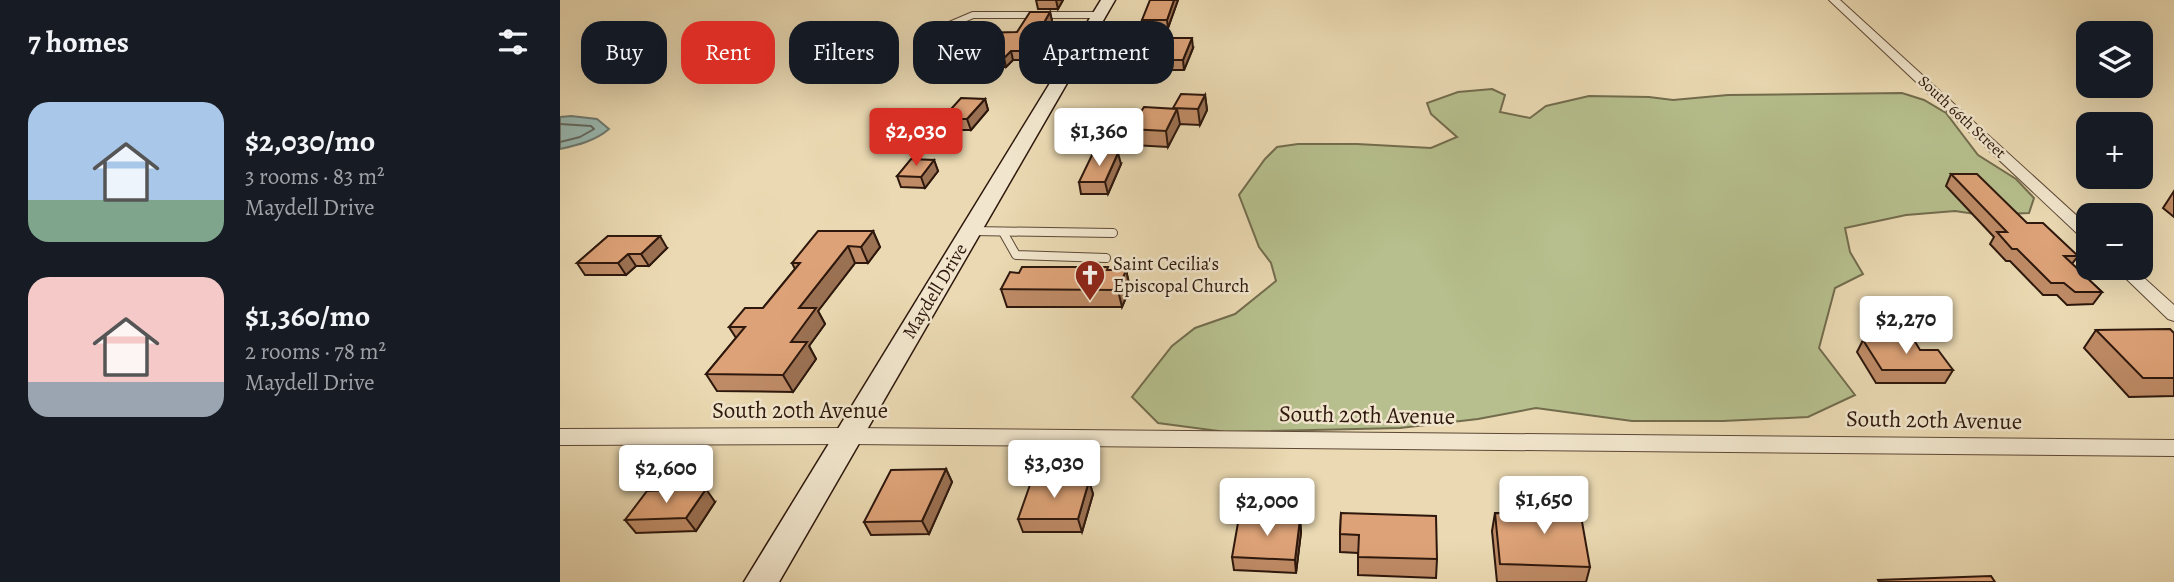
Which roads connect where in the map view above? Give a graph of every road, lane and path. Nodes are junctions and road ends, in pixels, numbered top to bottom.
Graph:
1 (1834, 0) edge
2 (1104, 7) edge
3 (959, 21) edge
4 (2076, 224) edge
5 (971, 231) junction
6 (1003, 232) junction
7 (1113, 233) dead end
8 (1106, 258) dead end
9 (2136, 280) edge
10 (2174, 315) edge
11 (849, 436) junction
12 (560, 437) edge
13 (2174, 448) edge
14 (761, 582) edge

1 - 4 street, South 66th Street
2 - 3 lane
2 - 5 street, Maydell Drive
5 - 6 lane
5 - 11 street, Maydell Drive
6 - 7 lane
6 - 8 lane
9 - 10 street
11 - 12 street, South 20th Avenue
11 - 13 street, South 20th Avenue
11 - 14 street, Maydell Drive

